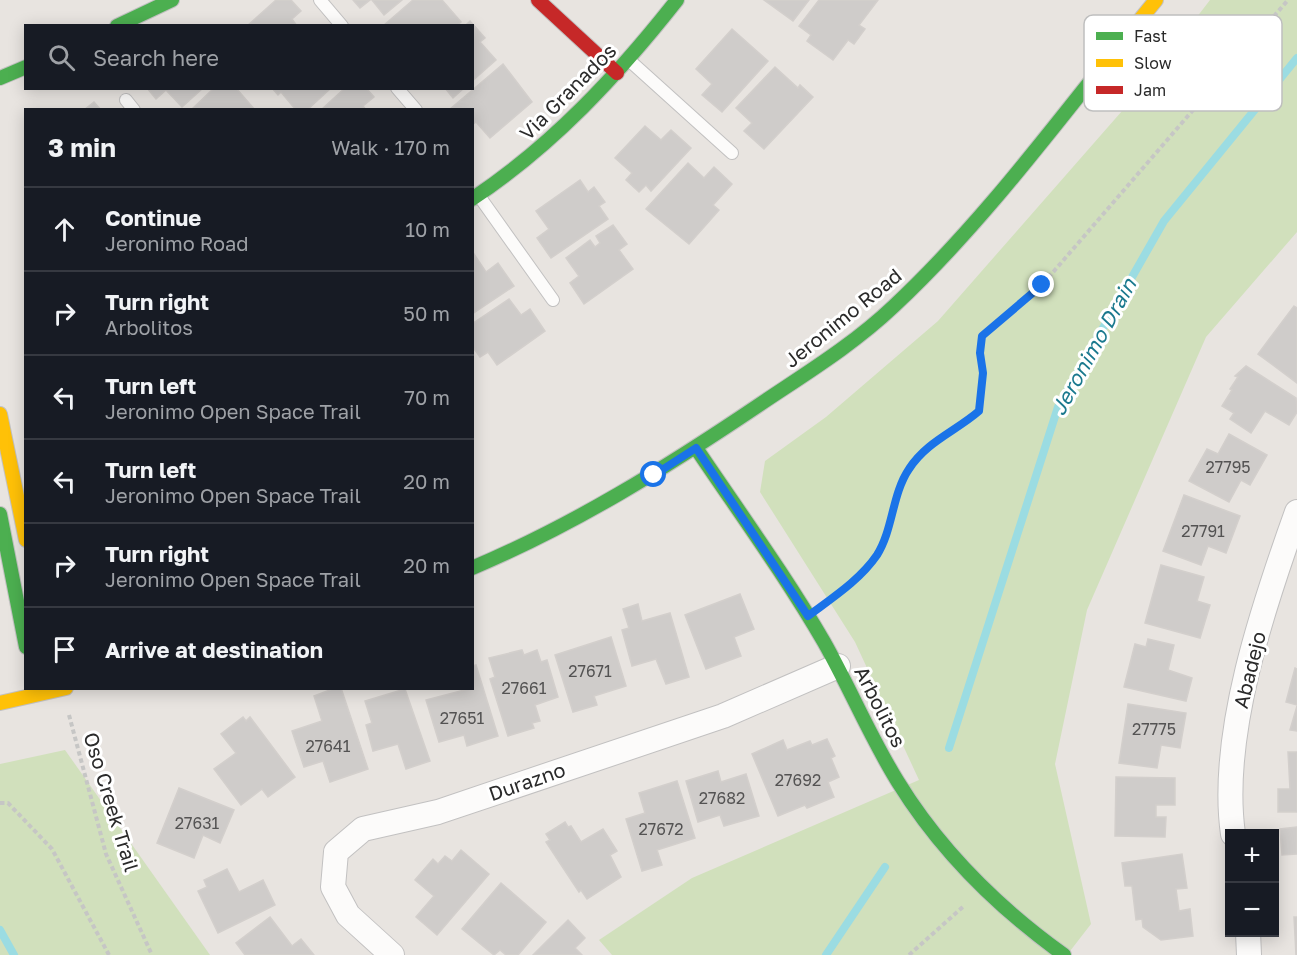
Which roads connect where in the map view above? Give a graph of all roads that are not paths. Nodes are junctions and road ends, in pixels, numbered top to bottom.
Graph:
1 (172, 0) edge
2 (320, 0) edge
3 (538, 0) edge
4 (677, 0) edge
5 (1156, 0) edge
6 (1144, 15) edge
7 (121, 24) edge
8 (340, 24) edge
9 (629, 60) junction
10 (24, 69) edge
11 (617, 74) junction
12 (0, 78) edge
13 (1084, 88) edge
14 (399, 90) edge
15 (414, 108) edge
16 (732, 153) dead end
17 (478, 193) edge
18 (553, 300) dead end
19 (0, 414) edge
20 (696, 448) junction
21 (1297, 512) edge
22 (0, 514) edge
23 (24, 530) edge
24 (474, 567) edge
25 (24, 636) edge
26 (838, 666) junction
27 (50, 690) edge
28 (0, 703) edge
29 (1233, 829) edge
30 (1248, 937) edge
31 (392, 955) edge
32 (1064, 955) edge
33 (1249, 955) edge

1 - 7 street
2 - 8 lane
3 - 11 street
4 - 9 street, Via Granados
5 - 6 street, Jeronimo Road
9 - 11 street, Via Granados
9 - 16 lane
10 - 12 street
11 - 17 street, Via Granados
13 - 20 street, Jeronimo Road
14 - 15 lane
17 - 18 lane
19 - 23 street
20 - 24 street, Jeronimo Road
20 - 26 street, Arbolitos
21 - 29 street, Abadejo
22 - 25 street
26 - 31 street, Durazno
26 - 32 street, Arbolitos
27 - 28 street
30 - 33 street

